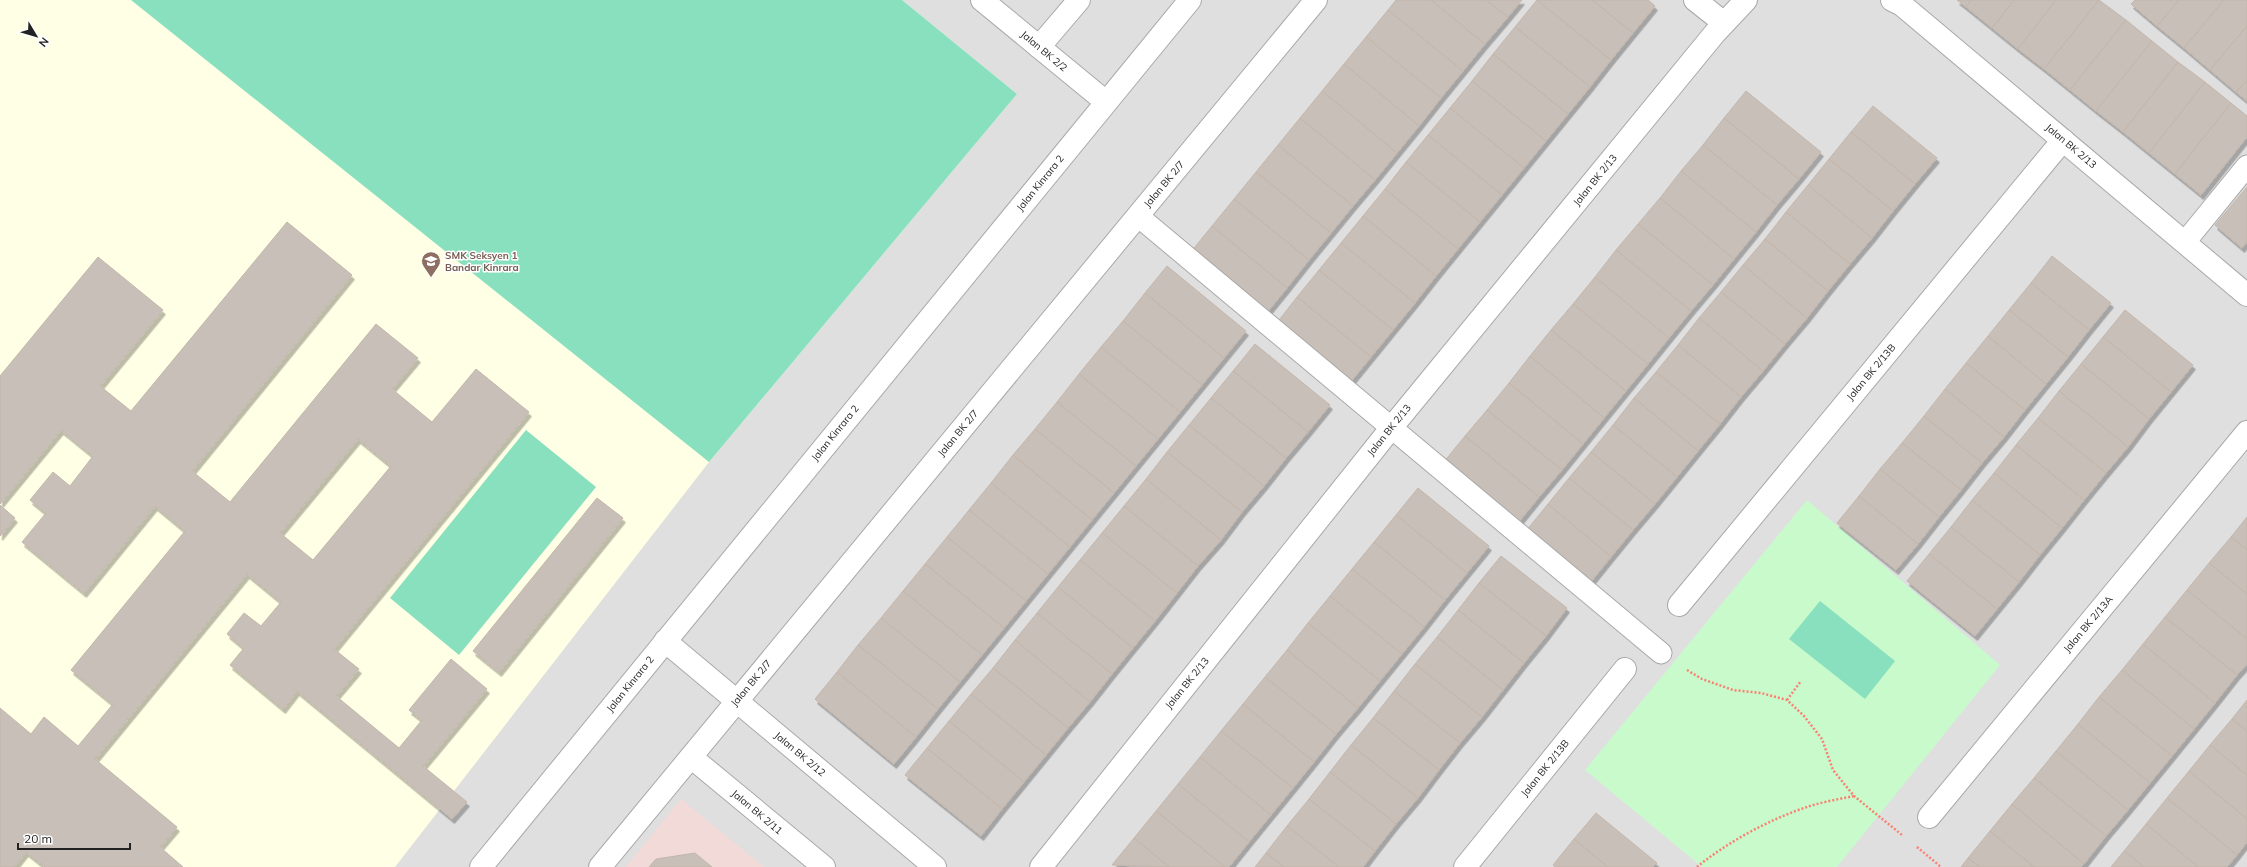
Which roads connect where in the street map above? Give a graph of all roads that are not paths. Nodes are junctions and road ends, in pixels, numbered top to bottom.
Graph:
1 (982, 0) edge
2 (1079, 0) edge
3 (1190, 0) edge
4 (1316, 0) edge
5 (1695, 0) edge
6 (1746, 0) edge
7 (1892, 0) edge
8 (1724, 23) junction
9 (1040, 47) junction
10 (1106, 102) junction
11 (2063, 140) junction
12 (2247, 166) edge
13 (1138, 216) junction
14 (2185, 242) junction
15 (2247, 295) edge
16 (1392, 427) junction
17 (2247, 432) edge
18 (1679, 605) dead end
19 (665, 641) junction
20 (1661, 653) road end
21 (1625, 669) dead end
22 (737, 701) junction
23 (691, 757) junction
24 (1929, 816) dead end
25 (481, 867) edge
26 (600, 867) edge
27 (824, 867) edge
28 (935, 867) edge
29 (1041, 867) edge
30 (1465, 867) edge

1 - 9 street, Jalan BK 2/2
2 - 9 street
3 - 10 street, Jalan Kinrara 2
4 - 13 street, Jalan BK 2/7
5 - 8 street
6 - 8 street, Jalan BK 2/13
7 - 11 street, Jalan BK 2/13
8 - 16 street, Jalan BK 2/13
9 - 10 street, Jalan BK 2/2
10 - 19 street, Jalan Kinrara 2
11 - 14 street, Jalan BK 2/13
11 - 18 street, Jalan BK 2/13B
12 - 14 lane
13 - 16 lane
13 - 22 street, Jalan BK 2/7
14 - 15 street, Jalan BK 2/13
16 - 20 lane
16 - 29 street, Jalan BK 2/13
17 - 24 street, Jalan BK 2/13A
19 - 22 street, Jalan BK 2/12
19 - 25 street, Jalan Kinrara 2
21 - 30 street, Jalan BK 2/13B
22 - 23 street, Jalan BK 2/7
22 - 28 street, Jalan BK 2/12
23 - 26 street, Jalan BK 2/7
23 - 27 street, Jalan BK 2/11

